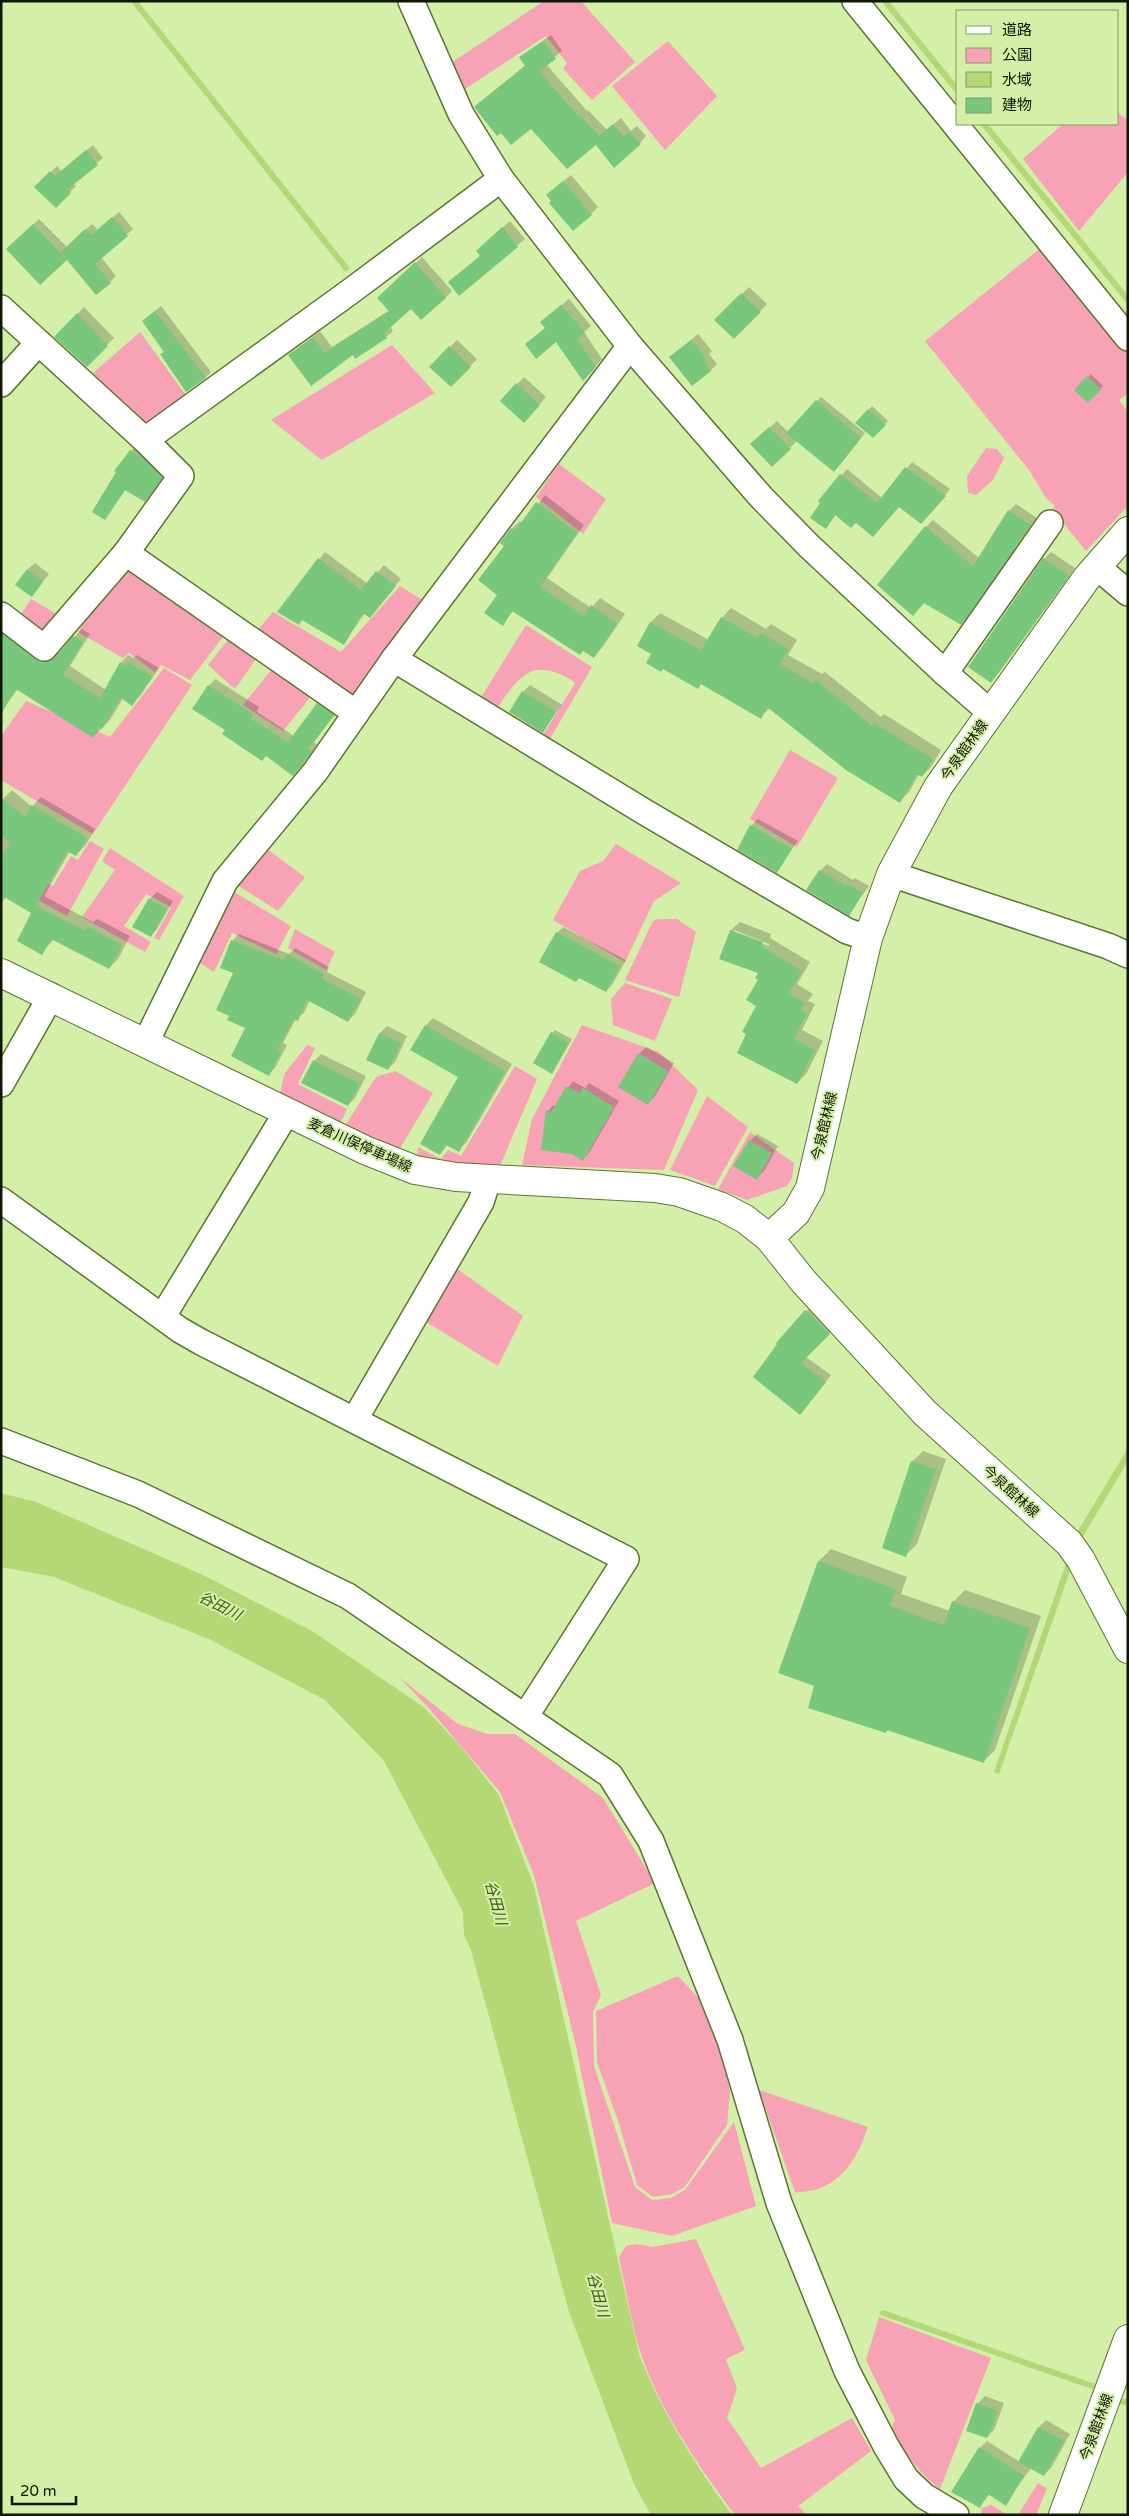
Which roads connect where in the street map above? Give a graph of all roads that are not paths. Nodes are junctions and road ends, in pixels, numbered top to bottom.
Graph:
1 (411, 1) edge
2 (855, 1) edge
3 (501, 179) junction
4 (1, 308) edge
5 (1128, 338) edge
6 (38, 343) junction
7 (630, 346) junction
8 (1, 384) edge
9 (144, 440) junction
10 (1050, 523) dead end
11 (1128, 530) edge
12 (126, 552) junction
13 (1096, 566) junction
14 (1128, 593) edge
15 (1, 615) edge
16 (394, 658) junction
17 (945, 673) junction
18 (991, 712) junction
19 (356, 713) junction
20 (891, 874) junction
21 (868, 938) junction
22 (1128, 955) edge
23 (1, 973) edge
24 (51, 996) junction
25 (146, 1042) junction
26 (1, 1084) edge
27 (286, 1112) junction
28 (488, 1180) junction
29 (1, 1200) edge
30 (770, 1238) junction
31 (163, 1316) junction
32 (355, 1419) junction
33 (1, 1442) edge
34 (1128, 1650) edge
35 (525, 1717) junction
36 (1128, 2339) edge
37 (956, 2515) edge
38 (1063, 2515) edge

1 - 3 street
2 - 5 street
3 - 7 street
3 - 9 street
4 - 6 street
6 - 8 street
6 - 9 street
7 - 16 street
7 - 17 street
9 - 12 street
10 - 17 street
11 - 13 main road, 今泉館林線
12 - 15 street
12 - 19 street
13 - 14 street
13 - 18 main road, 今泉館林線
16 - 19 street
16 - 21 street
17 - 18 street
18 - 20 main road, 今泉館林線
19 - 25 street
20 - 21 main road, 今泉館林線
20 - 22 street
21 - 30 main road, 今泉館林線
23 - 24 main road, 麦倉川俣停車場線
24 - 25 main road, 麦倉川俣停車場線
24 - 26 street
25 - 27 main road, 麦倉川俣停車場線
27 - 28 main road, 麦倉川俣停車場線
27 - 31 street
28 - 30 main road, 麦倉川俣停車場線
28 - 32 street
29 - 31 street
30 - 34 main road, 今泉館林線
31 - 32 street
32 - 35 street
33 - 35 street
35 - 37 street
36 - 38 main road, 今泉館林線

